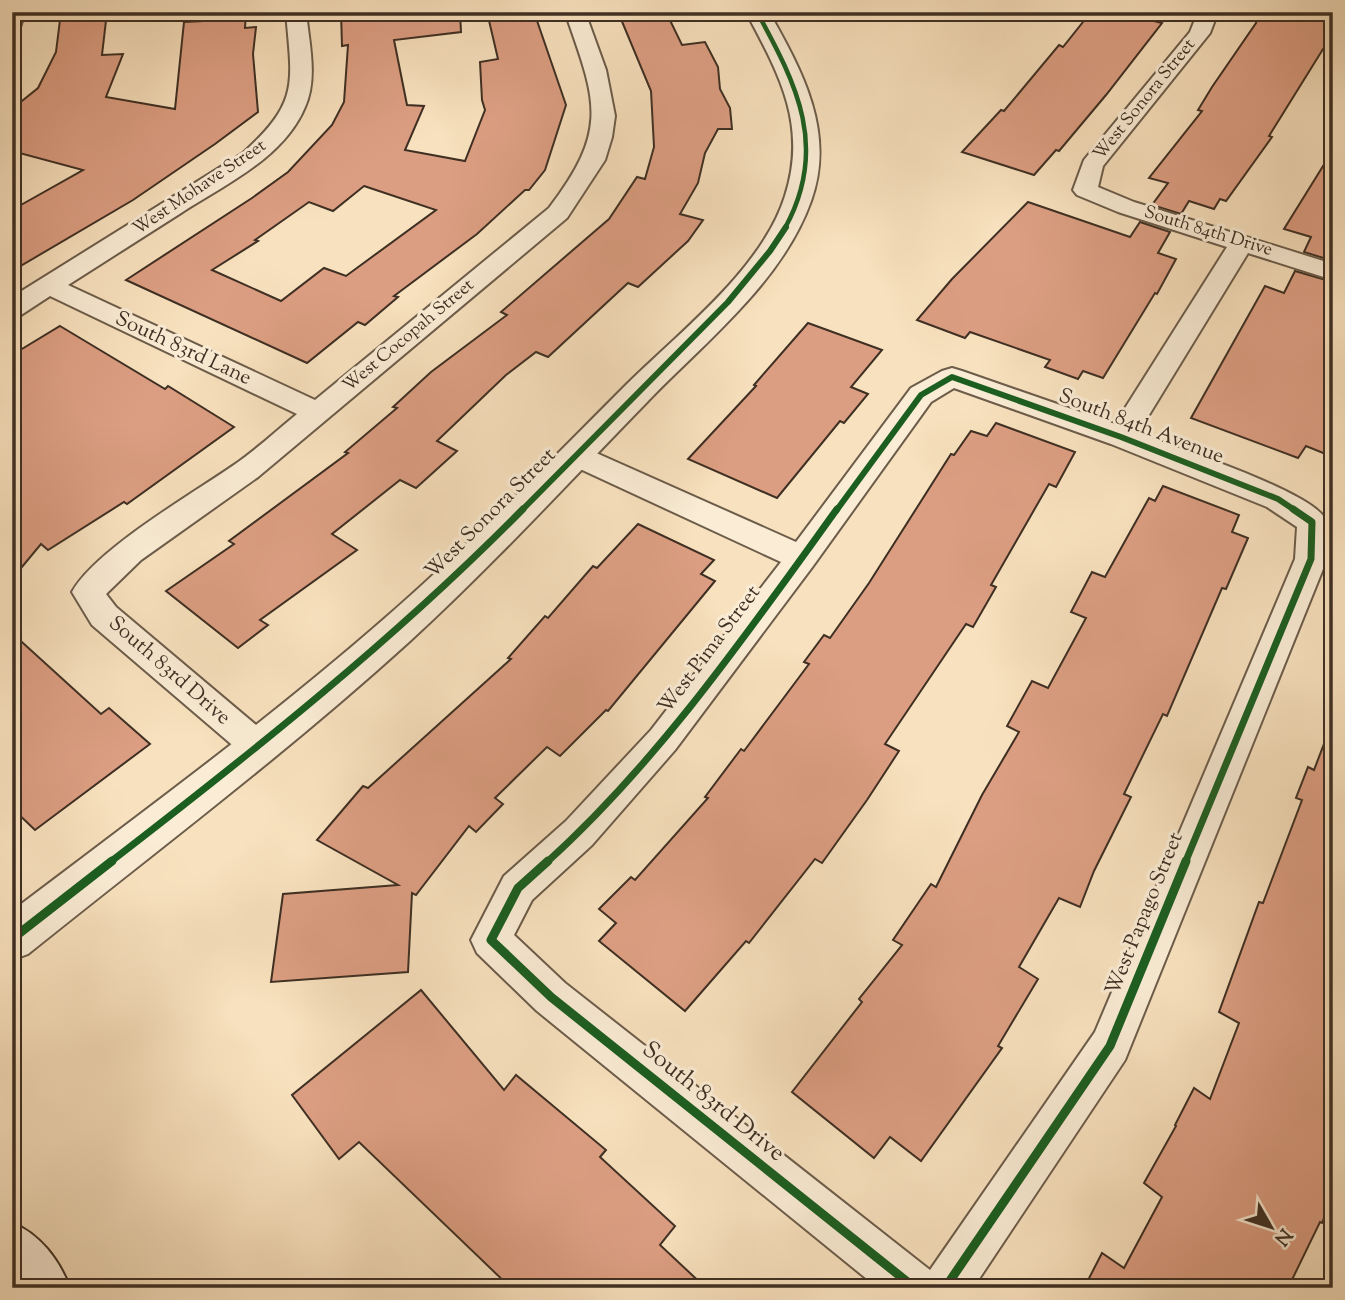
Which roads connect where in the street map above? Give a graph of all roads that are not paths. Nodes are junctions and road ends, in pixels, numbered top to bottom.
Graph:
1 (15, 12) edge
2 (296, 12) edge
3 (575, 12) edge
4 (757, 12) edge
5 (1209, 12) edge
6 (12, 26) edge
7 (1084, 190) joint
8 (1242, 242) junction
9 (1333, 272) edge
10 (50, 286) junction
11 (12, 309) edge
12 (951, 377) joint
13 (317, 412) junction
14 (1121, 437) junction
15 (575, 455) junction
16 (1312, 522) joint
17 (802, 558) junction
18 (88, 592) joint
19 (256, 745) junction
20 (12, 939) edge
21 (491, 940) joint
22 (12, 1250) edge
23 (43, 1288) edge
24 (915, 1288) edge
25 (945, 1288) edge

1 - 6 street
2 - 10 street, West Mohave Street
3 - 13 street, West Cocopah Street
4 - 15 street, West Sonora Street
5 - 7 street, West Sonora Street
7 - 8 street, South 84th Drive
8 - 9 street, South 84th Drive
8 - 14 street
10 - 11 street, West Mohave Street
10 - 13 street, South 83rd Lane
12 - 14 street, South 84th Avenue
12 - 17 street, West Pima Street
13 - 18 street, West Cocopah Street
14 - 16 street, South 84th Avenue
15 - 17 street
15 - 19 street, West Sonora Street
16 - 25 street, West Papago Street
17 - 21 street, West Pima Street
18 - 19 street, South 83rd Drive
19 - 20 street, West Sonora Street
21 - 24 street, South 83rd Drive
22 - 23 street

